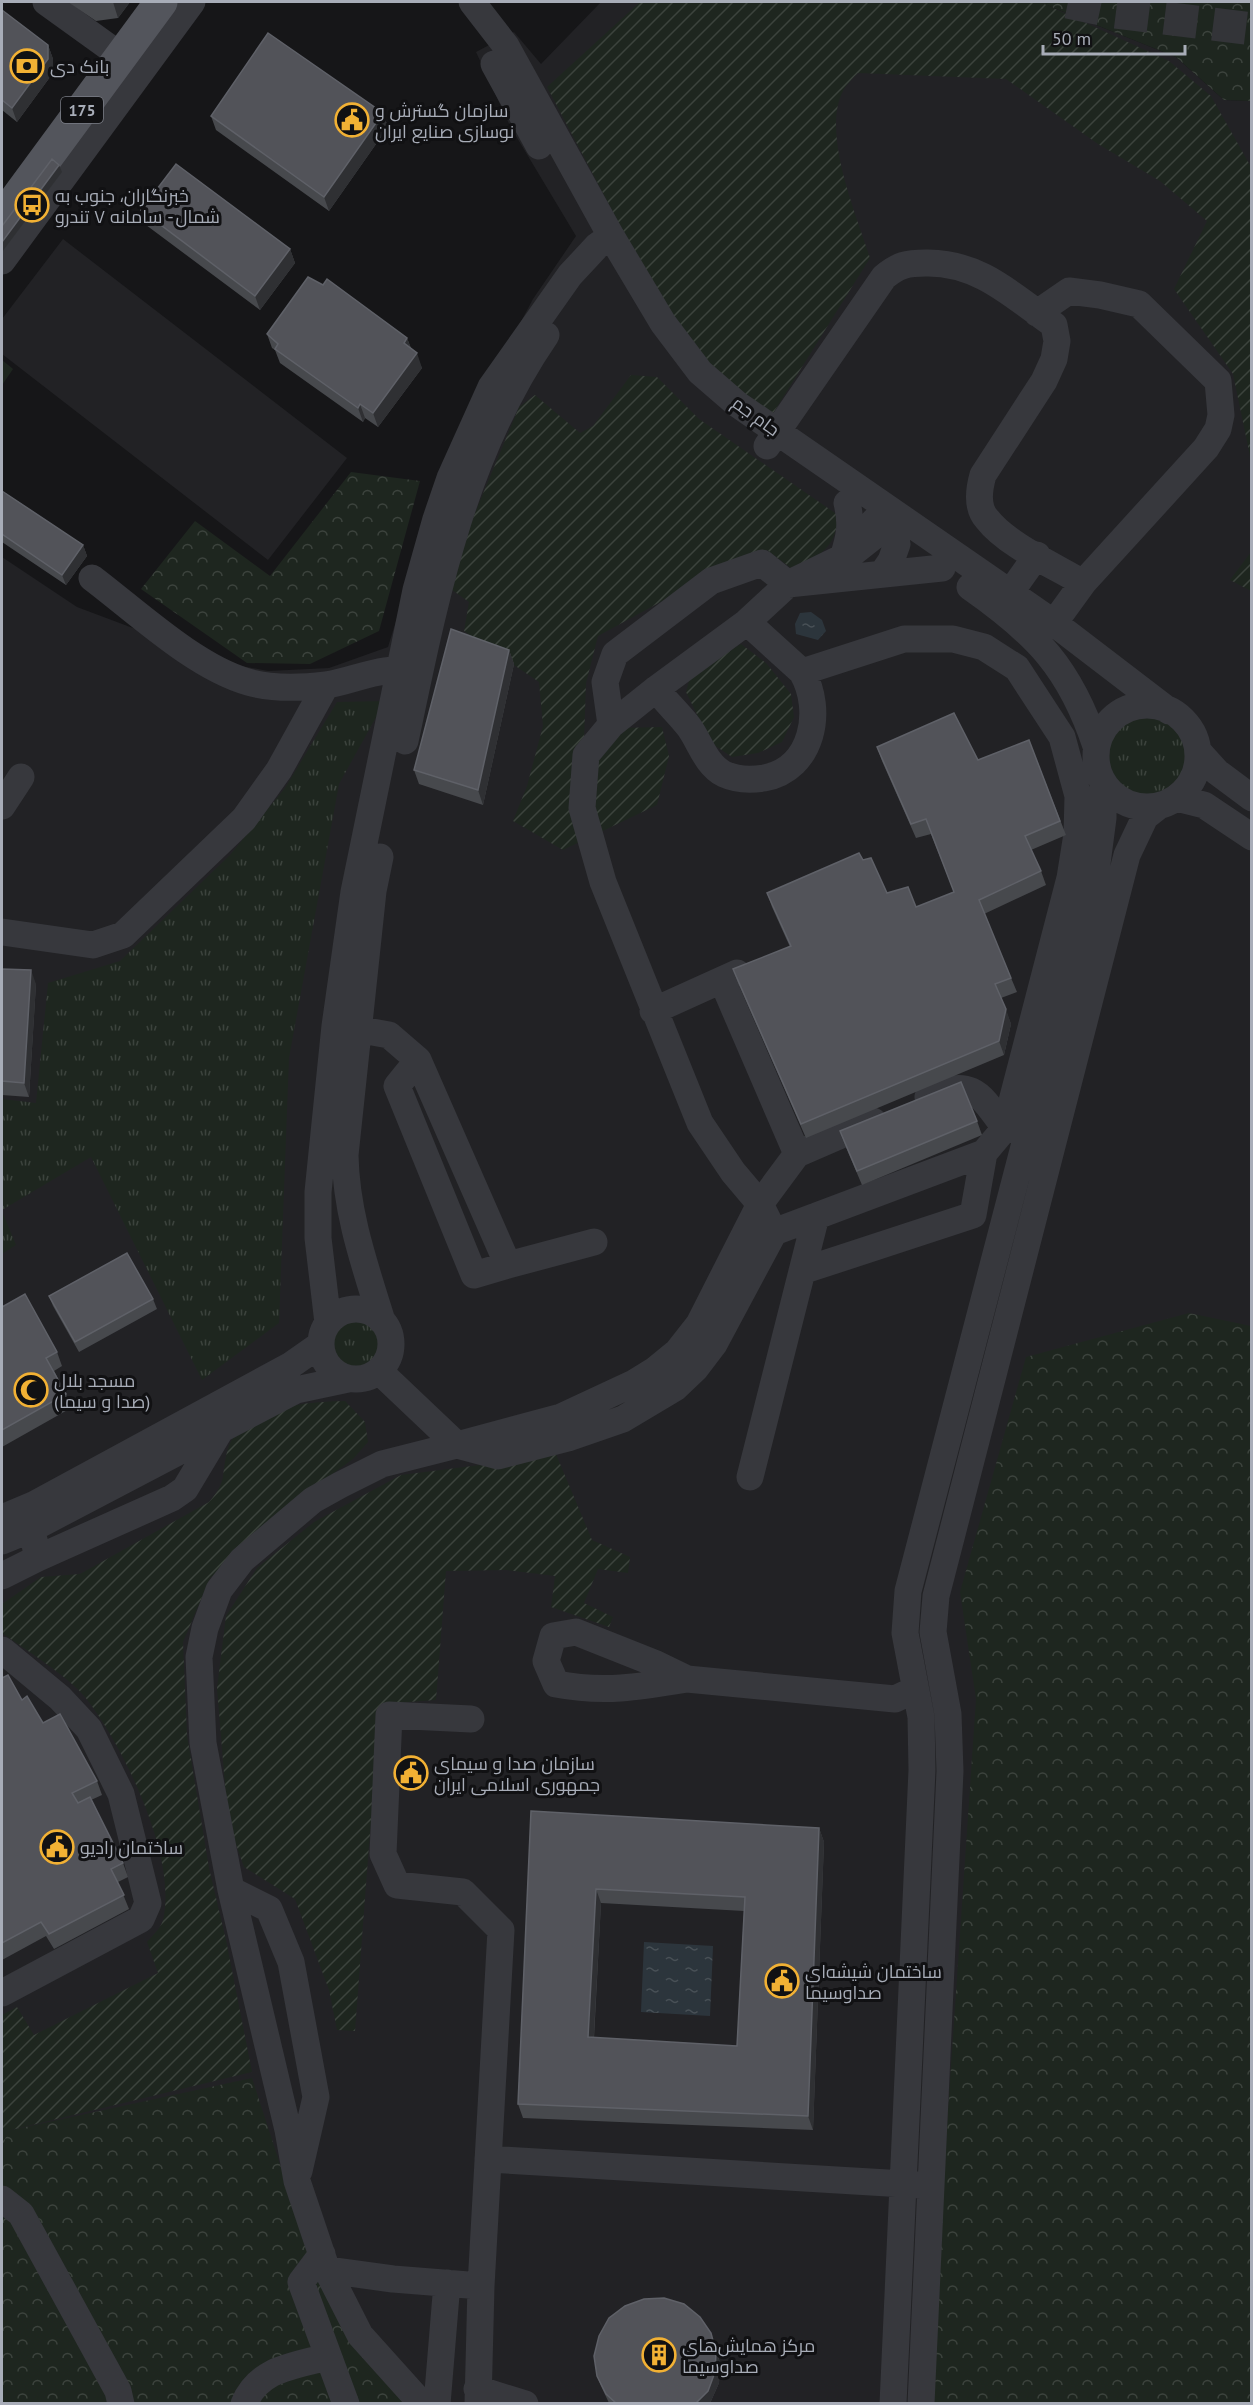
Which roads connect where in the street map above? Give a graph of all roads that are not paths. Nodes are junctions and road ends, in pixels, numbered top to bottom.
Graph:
1 (46, 2) edge
2 (161, 2) edge
3 (192, 2) edge
4 (457, 2) edge
5 (472, 2) edge
6 (121, 56) junction
7 (2, 218) edge
8 (608, 247) junction
9 (2, 261) edge
10 (1037, 313) junction
11 (772, 440) junction
12 (847, 502) junction
13 (887, 523) junction
14 (1037, 555) junction
15 (843, 557) junction
16 (942, 568) junction
17 (882, 574) junction
18 (92, 578) dead end
19 (1083, 583) junction
20 (788, 584) junction
21 (1010, 593) junction
22 (747, 622) junction
23 (1054, 622) junction
24 (410, 671) junction
25 (802, 672) junction
26 (326, 685) junction
27 (656, 689) junction
28 (1169, 711) junction
29 (611, 725) junction
30 (1096, 746) junction
31 (1198, 752) junction
32 (21, 777) dead end
33 (1102, 782) junction
34 (1251, 798) edge
35 (1167, 802) junction
36 (2, 806) edge
37 (1251, 837) edge
38 (2, 932) edge
39 (763, 961) edge
40 (722, 980) junction
41 (653, 1011) junction
42 (346, 1027) junction
43 (1016, 1130) junction
44 (1055, 1138) junction
45 (984, 1153) junction
46 (797, 1154) junction
47 (760, 1204) junction
48 (816, 1216) junction
49 (774, 1232) junction
50 (594, 1242) dead end
51 (802, 1271) junction
52 (382, 1321) junction
53 (324, 1334) junction
54 (379, 1371) junction
55 (348, 1379) junction
56 (565, 1427) junction
57 (222, 1428) junction
58 (183, 1437) junction
59 (457, 1445) junction
60 (750, 1477) dead end
61 (18, 1519) edge
62 (2, 1541) edge
63 (38, 1558) junction
64 (2, 1576) edge
65 (2, 1650) edge
66 (940, 1678) junction
67 (687, 1679) dead end
68 (914, 1686) junction
69 (471, 1719) dead end
70 (231, 1890) junction
71 (916, 1897) junction
72 (944, 1901) junction
73 (2, 1993) edge
74 (488, 2159) junction
75 (297, 2181) junction
76 (903, 2184) junction
77 (931, 2186) junction
78 (2, 2199) edge
79 (324, 2262) junction
80 (447, 2283) junction
81 (481, 2286) junction
82 (327, 2357) junction
83 (478, 2396) edge
84 (121, 2403) edge
85 (244, 2403) edge
86 (346, 2403) edge
87 (422, 2403) edge
88 (437, 2403) edge
89 (525, 2403) edge
90 (893, 2403) edge
91 (921, 2403) edge

1 - 6 street
2 - 6 main road, 175
3 - 9 street
4 - 8 street, جام جم
5 - 8 street, جام جم
6 - 7 main road, 175
8 - 11 street, جام جم
8 - 24 street
10 - 11 street
10 - 14 street
10 - 19 street
11 - 12 street, جام جم
11 - 13 street, جام جم
12 - 13 street, جام جم
12 - 15 street
13 - 15 street
13 - 16 street, جام جم
13 - 17 street
13 - 21 street, جام جم
14 - 19 street
14 - 21 street
15 - 20 street
16 - 17 street
16 - 30 street, جام جم
17 - 20 street
18 - 26 street
19 - 23 street
20 - 22 street
20 - 29 street
21 - 23 street, جام جم
22 - 25 street
22 - 27 street
23 - 28 street, جام جم
24 - 26 street
24 - 42 street
25 - 27 street
25 - 43 street
26 - 38 street
27 - 29 street
28 - 30 street
28 - 31 street
29 - 41 street
30 - 33 street
31 - 34 street
31 - 35 street
32 - 36 street
33 - 35 street
33 - 43 street
35 - 37 street
35 - 44 street
39 - 40 street
40 - 41 street
40 - 46 street
41 - 47 street
42 - 50 street
42 - 52 street
42 - 53 street
43 - 44 street
43 - 45 street
43 - 46 street
43 - 68 street
44 - 66 street
45 - 48 street
45 - 51 street
46 - 47 street
47 - 49 street
47 - 56 street
48 - 49 street
48 - 51 street
49 - 56 street
51 - 60 street
52 - 53 street
52 - 54 street
53 - 55 street
53 - 58 street
54 - 55 street
54 - 59 street
55 - 57 street
56 - 59 street
57 - 58 street
57 - 63 street
58 - 61 street
59 - 70 street
61 - 62 street
61 - 63 street
63 - 64 street
65 - 73 street
66 - 68 street
66 - 72 street
67 - 68 street
68 - 71 street
69 - 74 street
70 - 75 street
70 - 75 street
71 - 72 street
71 - 76 street
72 - 77 street
74 - 76 street
74 - 81 street
75 - 79 street
76 - 77 street
76 - 90 street
77 - 91 street
78 - 84 street
79 - 80 street
79 - 82 street
79 - 87 street
80 - 81 street
80 - 88 street
81 - 83 street
82 - 85 street
82 - 86 street
83 - 89 street

